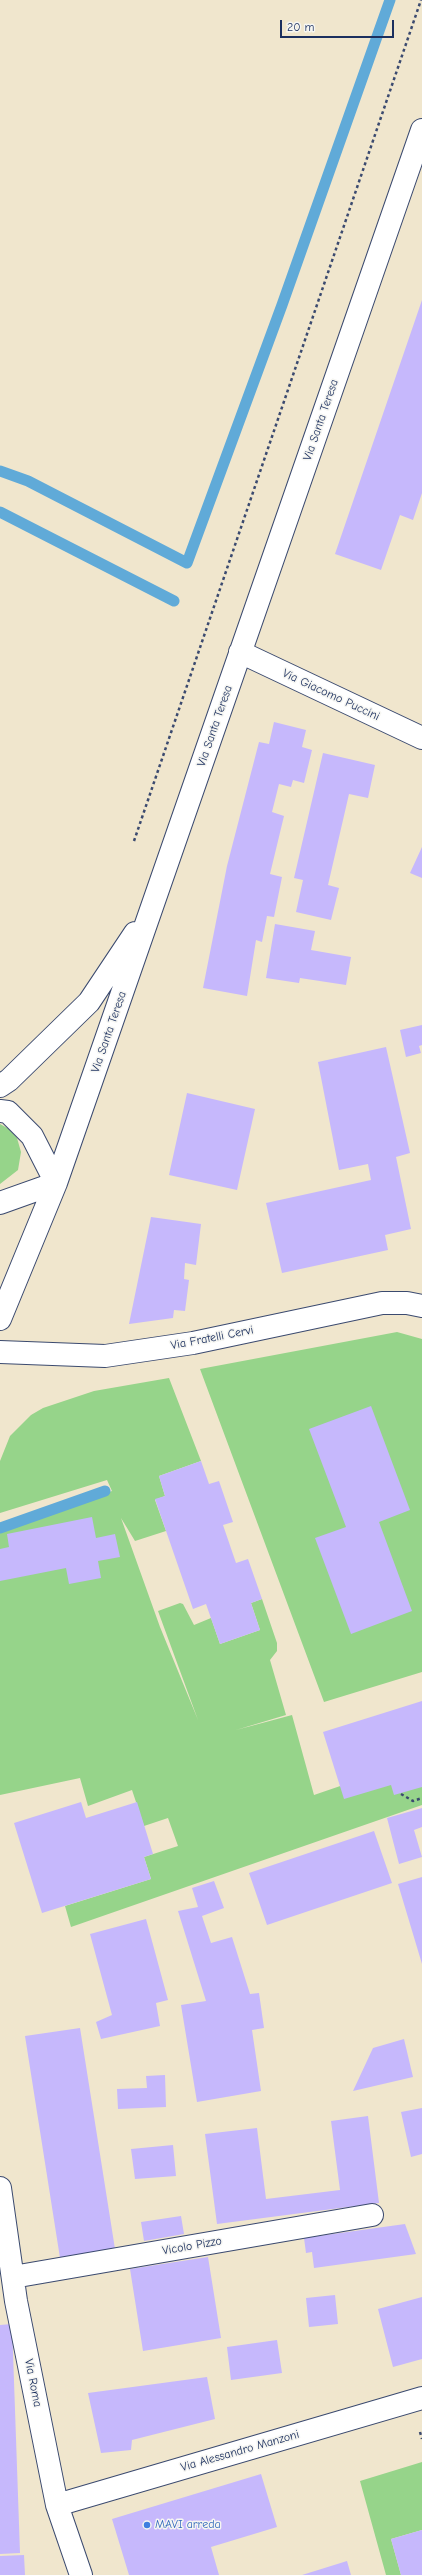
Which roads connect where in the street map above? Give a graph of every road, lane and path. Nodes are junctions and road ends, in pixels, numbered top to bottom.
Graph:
1 (421, 0) edge
2 (422, 130) edge
3 (240, 652) junction
4 (422, 738) edge
5 (134, 841) dead end
6 (153, 907) junction
7 (0, 1086) edge
8 (0, 1111) edge
9 (56, 1183) junction
10 (0, 1203) edge
11 (422, 1306) edge
12 (0, 1319) edge
13 (0, 1352) edge
14 (401, 1794) dead end
15 (422, 1798) edge
16 (0, 2188) edge
17 (372, 2216) dead end
18 (3, 2232) edge
19 (13, 2277) junction
20 (422, 2398) edge
21 (57, 2504) junction
22 (81, 2575) edge

1 - 5 path
2 - 3 street, Via Santa Teresa
3 - 4 street, Via Giacomo Puccini
3 - 6 street, Via Santa Teresa
6 - 7 street
6 - 9 street, Via Santa Teresa
8 - 9 street
9 - 10 street
9 - 12 street, Via Santa Teresa
11 - 13 street, Via Fratelli Cervi
14 - 15 path
16 - 18 street, Via Roma
17 - 19 street, Vicolo Pizzo
18 - 19 street, Via Roma
19 - 21 street, Via Roma
20 - 21 street, Via Alessandro Manzoni
21 - 22 street, Via Roma

